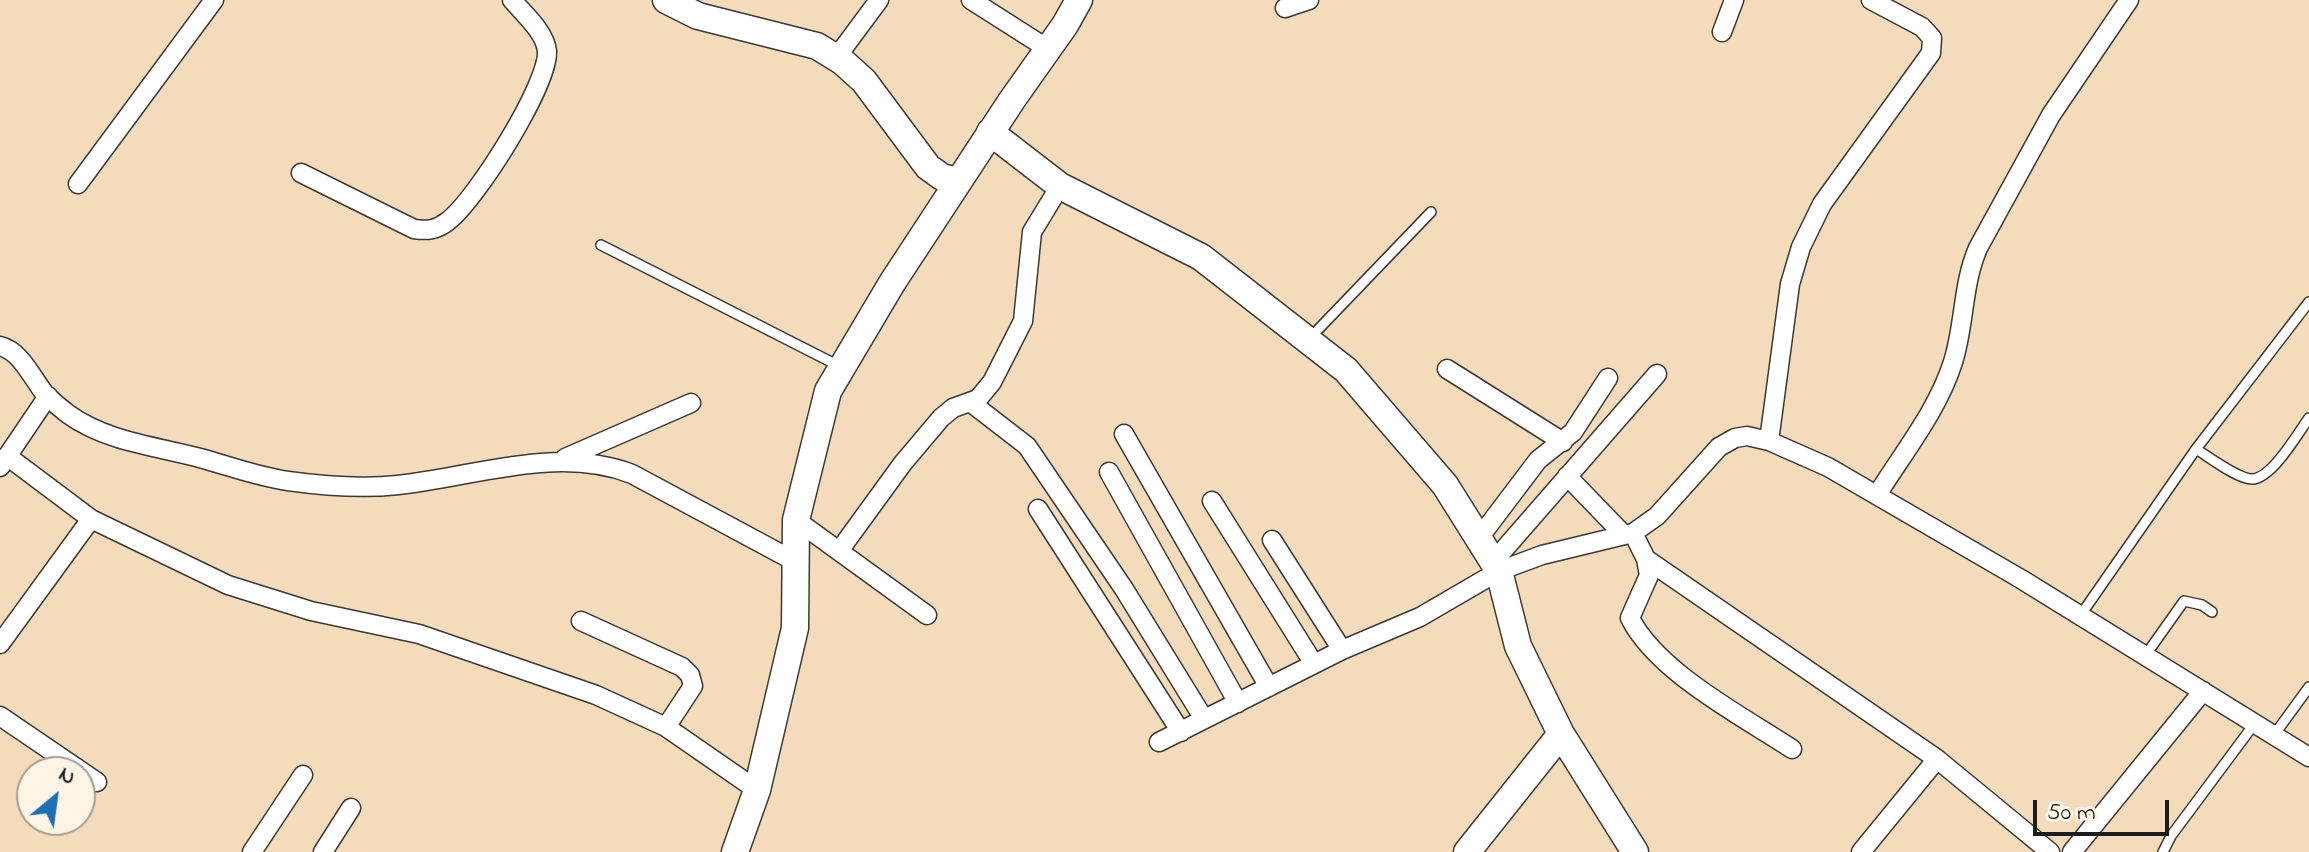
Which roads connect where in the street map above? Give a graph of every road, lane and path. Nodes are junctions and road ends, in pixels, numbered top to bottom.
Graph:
1 (214, 0) edge
2 (512, 0) edge
3 (666, 0) edge
4 (879, 0) edge
5 (971, 0) edge
6 (1079, 0) edge
7 (1309, 0) edge
8 (1734, 0) edge
9 (1871, 0) edge
10 (2129, 0) edge
11 (1285, 8) dead end
12 (1722, 32) dead end
13 (1048, 49) junction
14 (836, 58) junction
15 (990, 132) junction
16 (301, 173) dead end
17 (958, 181) junction
18 (78, 184) dead end
19 (1060, 186) junction
20 (1431, 212) dead end
21 (601, 245) dead end
22 (2309, 302) edge
23 (1308, 340) junction
24 (0, 346) edge
25 (842, 368) junction
26 (1447, 369) dead end
27 (1657, 374) dead end
28 (1608, 378) dead end
29 (48, 396) junction
30 (970, 402) junction
31 (691, 403) dead end
32 (2309, 418) edge
33 (1124, 434) dead end
34 (1769, 441) junction
35 (1563, 442) junction
36 (2196, 449) junction
37 (4, 461) edge
38 (555, 462) junction
39 (1109, 472) dead end
40 (1567, 476) junction
41 (1877, 495) junction
42 (1212, 501) dead end
43 (1038, 509) dead end
44 (91, 519) junction
45 (796, 520) junction
46 (1628, 534) junction
47 (1479, 538) junction
48 (1272, 540) dead end
49 (839, 551) junction
50 (1646, 559) junction
51 (796, 562) junction
52 (1496, 566) junction
53 (2212, 612) dead end
54 (927, 615) dead end
55 (2080, 616) junction
56 (581, 621) dead end
57 (0, 644) edge
58 (1342, 650) junction
59 (2145, 656) junction
60 (1314, 664) junction
61 (1269, 687) junction
62 (2309, 687) edge
63 (2203, 691) junction
64 (1238, 703) junction
65 (0, 716) edge
66 (1204, 719) junction
67 (2255, 723) junction
68 (666, 727) junction
69 (1181, 732) junction
70 (1561, 734) junction
71 (2274, 735) junction
72 (1159, 742) dead end
73 (1792, 749) dead end
74 (2309, 757) edge
75 (1937, 759) junction
76 (303, 775) dead end
77 (97, 782) dead end
78 (757, 790) junction
79 (351, 808) dead end
80 (1473, 849) edge
81 (252, 852) edge
82 (323, 852) edge
83 (735, 852) edge
84 (1635, 852) edge
85 (1861, 852) edge
86 (2050, 852) edge
87 (2072, 852) edge
88 (2163, 852) edge

1 - 18 street
2 - 16 street
3 - 14 street
4 - 14 street
5 - 13 street
6 - 13 street
7 - 11 street
8 - 12 street
9 - 34 street
10 - 41 street
13 - 15 street
14 - 17 street
15 - 17 street
15 - 19 street
17 - 25 street
19 - 23 street
19 - 30 street
20 - 23 lane
21 - 25 lane
22 - 36 lane
23 - 47 street
24 - 29 street
25 - 45 street
26 - 35 street
27 - 40 street
28 - 35 street
29 - 37 street
29 - 38 street
30 - 49 street
30 - 66 street
31 - 38 street
32 - 36 lane
33 - 61 street
34 - 41 street
34 - 46 street
35 - 47 street
36 - 55 lane
37 - 44 street
38 - 51 street
39 - 64 street
40 - 46 street
40 - 52 street
41 - 55 street
42 - 60 street
43 - 69 street
44 - 57 street
44 - 68 street
45 - 49 street
45 - 51 street
46 - 50 street
46 - 52 street
47 - 52 street
48 - 58 street
49 - 54 street
50 - 73 street
50 - 75 street
51 - 78 street
52 - 58 street
52 - 70 street
53 - 59 lane
55 - 59 street
56 - 68 street
58 - 60 street
59 - 63 street
60 - 61 street
61 - 64 street
62 - 71 lane
63 - 67 street
63 - 87 street
64 - 66 street
65 - 77 street
66 - 69 street
67 - 71 street
67 - 88 lane
68 - 78 street
69 - 72 street
70 - 80 street
70 - 84 street
71 - 74 street
75 - 85 street
75 - 86 street
76 - 81 street
78 - 83 street
79 - 82 street

